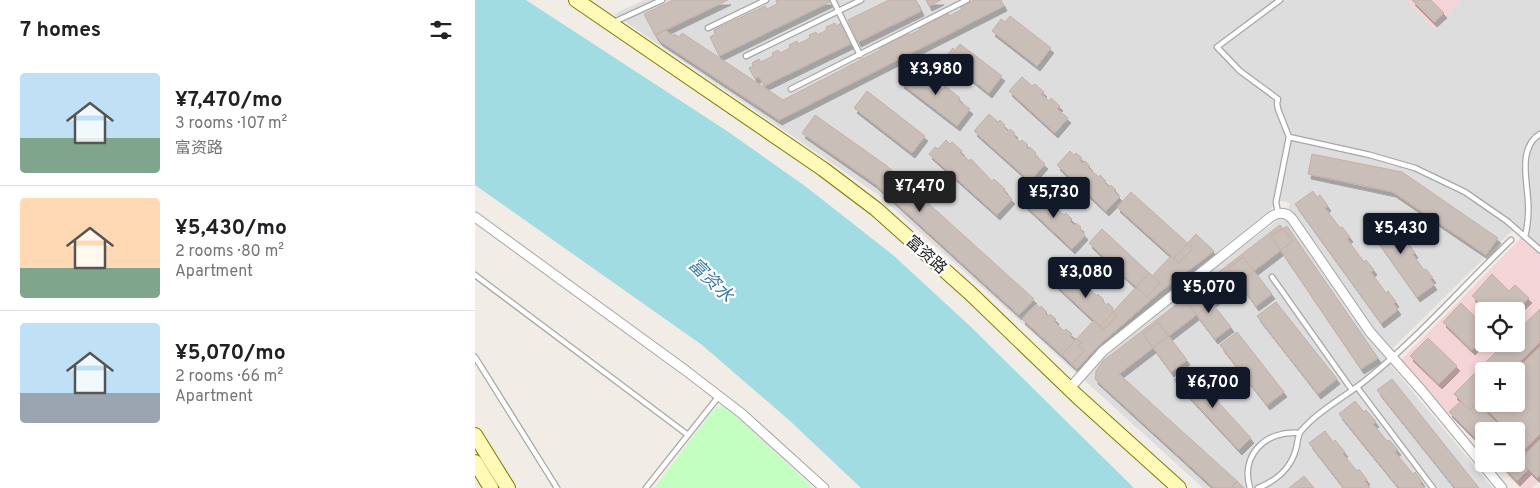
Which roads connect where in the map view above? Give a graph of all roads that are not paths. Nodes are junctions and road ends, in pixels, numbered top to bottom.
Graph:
1 (576, 0) edge
2 (661, 0) edge
3 (766, 0) edge
4 (833, 0) edge
5 (861, 0) edge
6 (967, 0) edge
7 (1280, 0) edge
8 (838, 11) junction
9 (611, 24) junction
10 (708, 28) dead end
11 (860, 54) junction
12 (746, 56) dead end
13 (791, 89) dead end
14 (1540, 134) edge
15 (1289, 137) junction
16 (1278, 213) junction
17 (475, 217) edge
18 (1525, 237) junction
19 (1511, 240) dead end
20 (1540, 250) edge
21 (475, 275) edge
22 (1272, 277) dead end
23 (475, 357) edge
24 (1392, 357) junction
25 (1069, 388) junction
26 (1355, 388) junction
27 (719, 396) junction
28 (1299, 433) junction
29 (475, 434) edge
30 (688, 435) junction
31 (475, 462) edge
32 (491, 488) edge
33 (508, 488) edge
34 (557, 488) edge
35 (647, 488) edge
36 (824, 488) edge
37 (1179, 488) edge
38 (1250, 488) edge
39 (1258, 488) edge
40 (1433, 488) edge
41 (1502, 488) edge

1 - 9 street, 富资路
2 - 9 lane
3 - 10 lane
4 - 8 lane
5 - 8 lane
6 - 11 lane
7 - 15 lane
8 - 11 lane
8 - 12 lane
9 - 25 street, 富资路
11 - 13 lane
14 - 18 lane
15 - 16 lane
15 - 18 lane
16 - 24 street
16 - 25 street
17 - 27 street
18 - 20 lane
19 - 24 lane
21 - 30 lane
22 - 26 lane
23 - 34 lane
24 - 26 lane
24 - 41 street
25 - 37 street, 富资路
26 - 28 lane
26 - 40 lane
27 - 30 lane
27 - 36 street
28 - 38 lane
28 - 39 lane
29 - 33 street
30 - 35 lane
31 - 32 street

